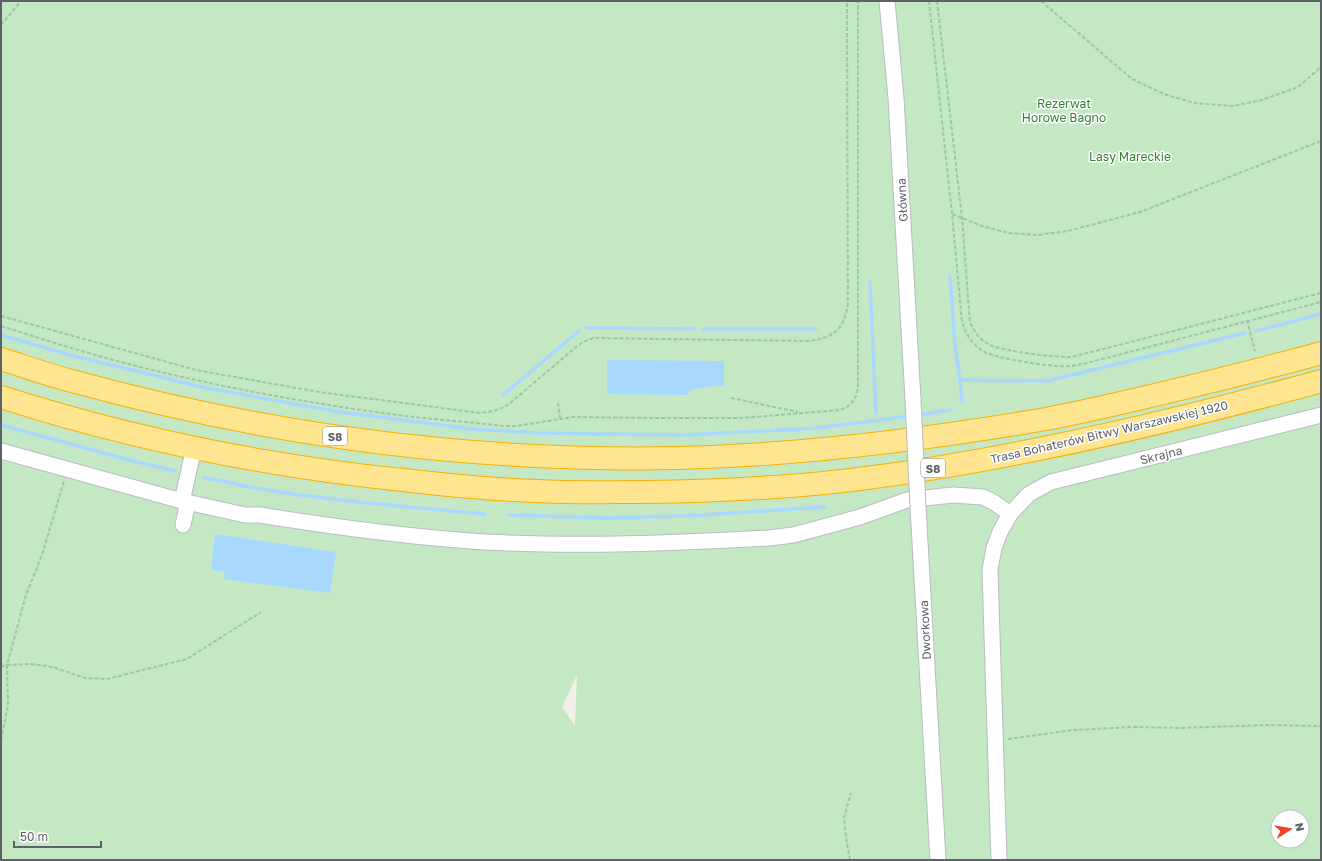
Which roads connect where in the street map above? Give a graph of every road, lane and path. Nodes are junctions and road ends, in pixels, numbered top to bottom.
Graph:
1 (22, 1) edge
2 (847, 1) edge
3 (858, 1) edge
4 (887, 1) edge
5 (929, 1) edge
6 (937, 1) edge
7 (1041, 1) edge
8 (1, 25) edge
9 (1321, 67) edge
10 (1321, 141) edge
11 (952, 214) junction
12 (962, 218) junction
13 (1321, 293) edge
14 (1321, 302) edge
15 (1, 316) edge
16 (1247, 320) junction
17 (1, 326) edge
18 (1255, 351) dead end
19 (1321, 353) edge
20 (1, 359) edge
21 (1321, 381) edge
22 (1, 397) edge
23 (731, 398) dead end
24 (913, 400) joint
25 (558, 403) dead end
26 (801, 413) junction
27 (1321, 415) edge
28 (560, 418) junction
29 (194, 448) junction
30 (1, 451) edge
31 (68, 469) junction
32 (185, 502) junction
33 (1010, 514) junction
34 (183, 525) dead end
35 (261, 612) dead end
36 (7, 665) junction
37 (1, 667) edge
38 (1321, 726) edge
39 (1007, 739) dead end
40 (1, 740) edge
41 (851, 793) dead end
42 (850, 860) edge
43 (938, 860) edge
44 (999, 860) edge

1 - 8 path
2 - 15 path
3 - 26 path
4 - 24 street, Główna
5 - 11 path
6 - 12 path
7 - 9 path
10 - 12 path
11 - 12 path
11 - 16 path
12 - 13 path
14 - 16 path
16 - 18 path
17 - 28 path
19 - 20 highway, S8
21 - 29 highway, Trasa Bohaterów Bitwy Warszawskiej 1920 / S8
22 - 29 highway, S8
23 - 26 path
24 - 43 street, Dworkowa, bridge
25 - 28 path
26 - 28 path
27 - 33 street, Skrajna
29 - 32 street
30 - 31 street
31 - 32 street
31 - 36 path
32 - 33 street
32 - 34 street
33 - 44 street
35 - 36 path
36 - 37 path
36 - 40 path
38 - 39 path
41 - 42 path

